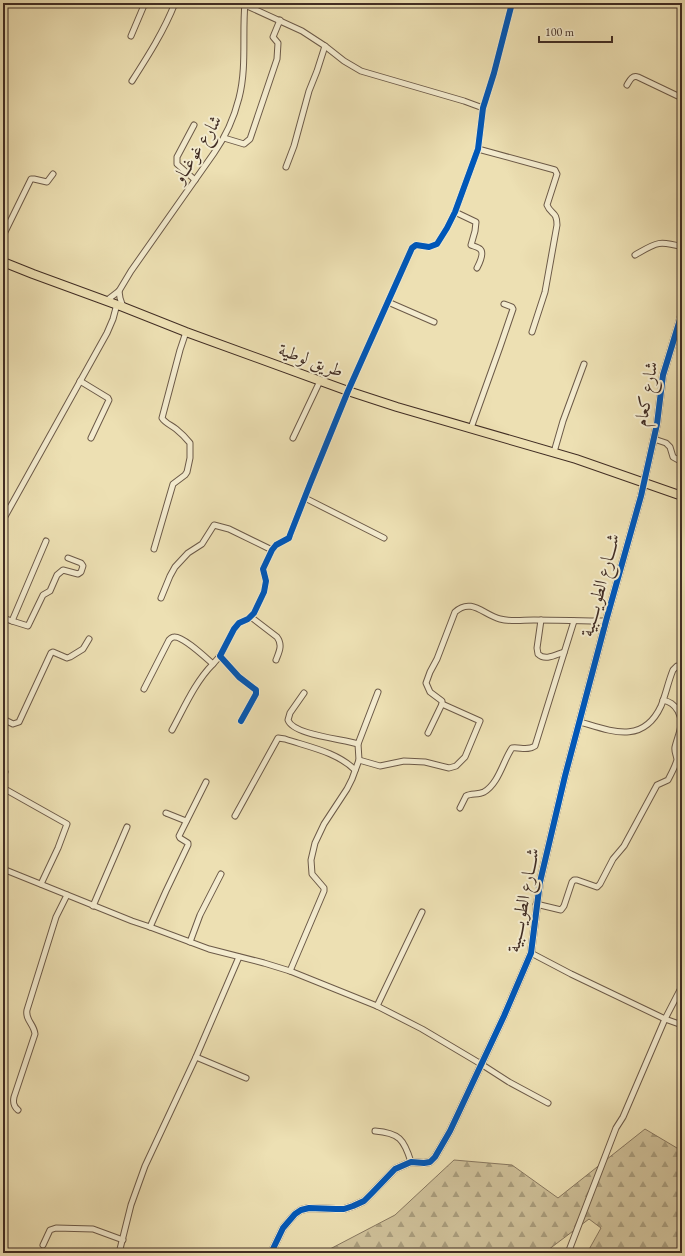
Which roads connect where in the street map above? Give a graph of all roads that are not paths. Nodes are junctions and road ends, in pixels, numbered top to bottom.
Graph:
1 (145, 3) edge
2 (175, 3) edge
3 (512, 3) edge
4 (245, 4) edge
5 (280, 20) junction
6 (131, 36) dead end
7 (325, 46) junction
8 (132, 81) dead end
9 (627, 85) dead end
10 (682, 98) edge
11 (483, 108) junction
12 (194, 125) dead end
13 (224, 138) junction
14 (478, 149) junction
15 (286, 167) dead end
16 (53, 174) dead end
17 (195, 180) junction
18 (455, 212) junction
19 (3, 236) edge
20 (682, 247) edge
21 (635, 256) dead end
22 (3, 262) edge
23 (477, 268) dead end
24 (120, 291) junction
25 (106, 301) junction
26 (388, 302) junction
27 (504, 304) dead end
28 (120, 306) junction
29 (682, 313) edge
30 (434, 322) dead end
31 (186, 332) junction
32 (532, 332) dead end
33 (584, 364) dead end
34 (80, 381) junction
35 (320, 381) junction
36 (348, 391) junction
37 (471, 428) junction
38 (91, 438) dead end
39 (293, 438) dead end
40 (654, 439) junction
41 (554, 452) junction
42 (682, 462) edge
43 (644, 482) junction
44 (682, 496) edge
45 (305, 498) junction
46 (5, 513) edge
47 (3, 520) edge
48 (384, 538) dead end
49 (46, 540) dead end
50 (154, 549) dead end
51 (272, 550) junction
52 (68, 558) dead end
53 (161, 598) dead end
54 (251, 617) junction
55 (3, 618) edge
56 (541, 620) junction
57 (12, 621) junction
58 (574, 621) junction
59 (606, 621) junction
60 (89, 639) dead end
61 (564, 652) junction
62 (220, 656) junction
63 (276, 660) dead end
64 (213, 664) junction
65 (682, 667) edge
66 (144, 689) dead end
67 (378, 692) dead end
68 (304, 693) dead end
69 (663, 700) junction
70 (442, 704) junction
71 (3, 719) edge
72 (241, 721) dead end
73 (580, 722) junction
74 (172, 730) dead end
75 (428, 733) dead end
76 (358, 744) junction
77 (359, 760) junction
78 (355, 770) junction
79 (206, 782) dead end
80 (3, 788) edge
81 (460, 808) dead end
82 (166, 813) dead end
83 (235, 816) dead end
84 (186, 821) junction
85 (127, 827) dead end
86 (3, 869) edge
87 (221, 874) dead end
88 (41, 884) junction
89 (66, 895) junction
90 (536, 904) junction
91 (93, 906) junction
92 (422, 912) dead end
93 (150, 927) junction
94 (190, 942) junction
95 (531, 953) junction
96 (239, 957) junction
97 (290, 971) junction
98 (682, 986) edge
99 (377, 1006) junction
100 (664, 1019) junction
101 (682, 1025) edge
102 (196, 1057) junction
103 (481, 1064) junction
104 (246, 1078) dead end
105 (548, 1103) dead end
106 (18, 1110) dead end
107 (374, 1131) dead end
108 (410, 1162) junction
109 (123, 1240) junction
110 (43, 1246) dead end
111 (119, 1253) edge
112 (271, 1253) edge
113 (568, 1253) edge

1 - 6 street
2 - 8 street
3 - 11 street
4 - 5 street
4 - 13 street, شارع غوغــاو
5 - 7 street
5 - 13 street
7 - 11 street
7 - 15 street
9 - 10 street
11 - 14 street
12 - 17 street
13 - 17 street, شارع غوغــاو
14 - 18 street
14 - 32 street
16 - 19 street
17 - 24 street, شارع غوغــاو
18 - 23 street
18 - 26 street
20 - 21 street
22 - 25 main road, طريق لوطية
24 - 25 street
24 - 28 street
25 - 28 main road, طريق لوطية
26 - 30 street
26 - 36 street
27 - 37 street
28 - 31 main road, طريق لوطية
28 - 34 street
29 - 40 street, شارع كعام
31 - 35 main road, طريق لوطية
31 - 50 street
33 - 41 street
34 - 38 street
34 - 46 street
35 - 36 main road, طريق لوطية
35 - 39 street
36 - 37 main road, طريق لوطية
36 - 45 street
37 - 41 main road, طريق لوطية
40 - 42 street
40 - 43 street, شارع كعام
41 - 43 main road, طريق لوطية
43 - 44 main road, طريق لوطية
43 - 59 street, شــــارع الطويــــبية
45 - 48 street
45 - 51 street
46 - 47 street
49 - 57 street
51 - 53 street
51 - 54 street
52 - 57 street
54 - 62 street
54 - 63 street
55 - 57 street
56 - 58 street
56 - 61 street
56 - 70 street
58 - 59 street
58 - 61 street
59 - 73 street, شــــارع الطويــــبية
60 - 71 street
61 - 81 street
62 - 64 street
62 - 72 street
64 - 66 street
64 - 74 street
65 - 69 street
67 - 76 street
68 - 76 street
69 - 73 street
69 - 90 street
70 - 75 street
70 - 77 street
73 - 90 street, شــــارع الطويــــبية
76 - 77 street
77 - 78 street
78 - 83 street
78 - 97 street
79 - 84 street
80 - 88 street
82 - 84 street
84 - 93 street
85 - 91 street
86 - 88 street
87 - 94 street
88 - 89 street
89 - 91 street
89 - 106 street
90 - 95 street, شــــارع الطويــــبية
91 - 93 street
92 - 99 street
93 - 94 street
94 - 96 street
95 - 100 street
95 - 103 street, شــــارع الطويــــبية
96 - 97 street
96 - 102 street
97 - 99 street
98 - 100 street
99 - 103 street
100 - 101 street
100 - 113 street
102 - 104 street
102 - 109 street
103 - 105 street
103 - 108 street, شــــارع الطويــــبية
107 - 108 street
108 - 112 street, شــــارع الطويــــبية
109 - 110 street
109 - 111 street

